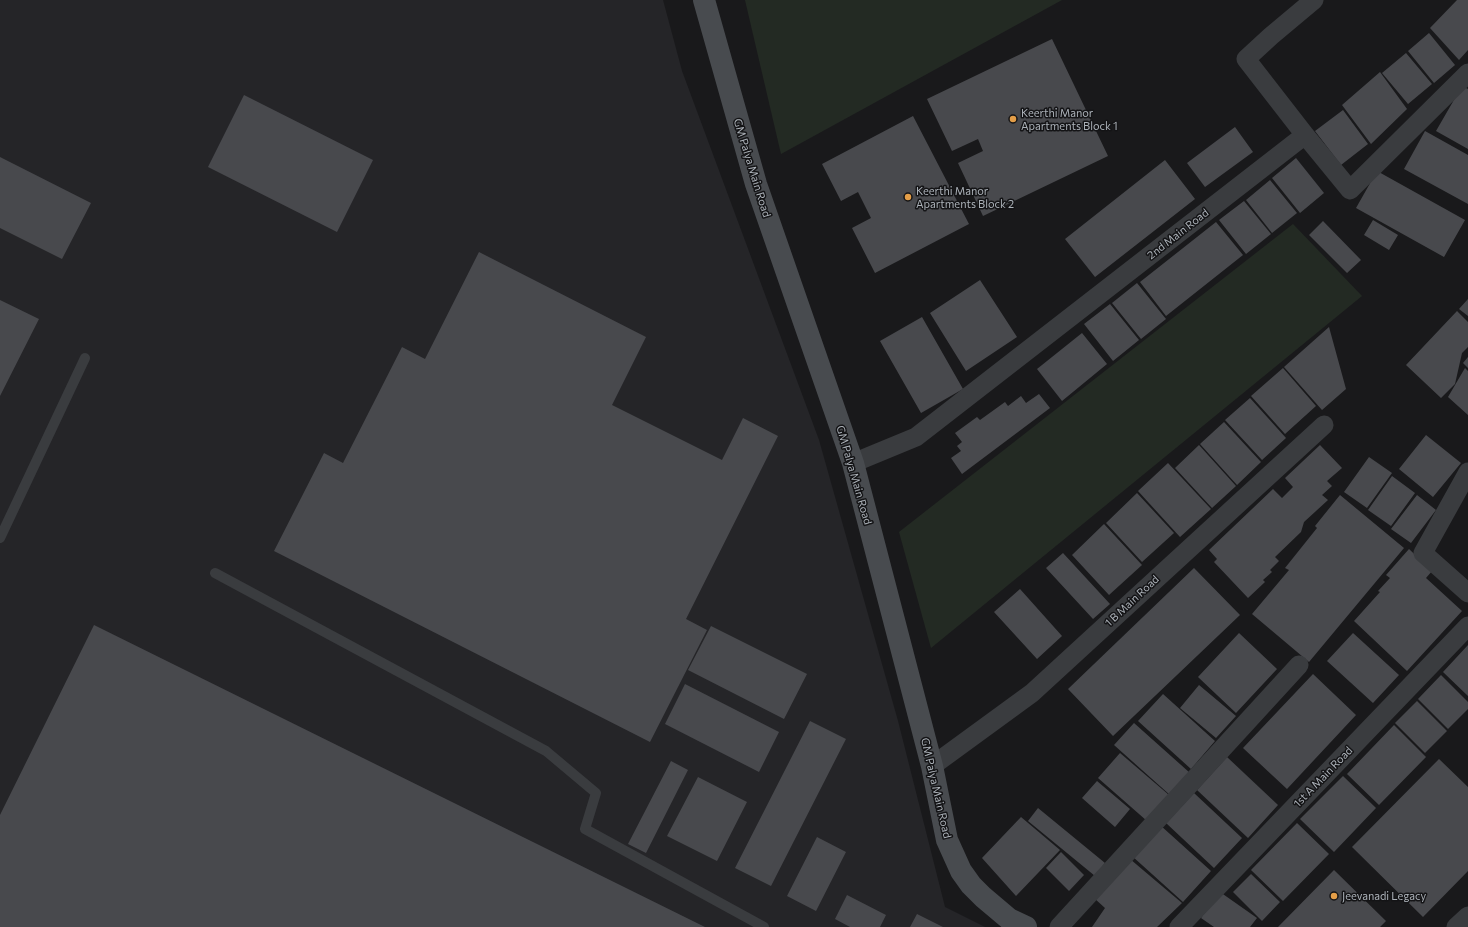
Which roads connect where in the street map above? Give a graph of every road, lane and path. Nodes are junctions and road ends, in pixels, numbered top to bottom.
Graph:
1 (704, 0) edge
2 (1314, 0) edge
3 (1468, 73) edge
4 (1305, 135) junction
5 (85, 358) dead end
6 (1324, 425) dead end
7 (853, 463) junction
8 (1468, 472) edge
9 (0, 538) edge
10 (215, 573) dead end
11 (1468, 594) edge
12 (1468, 626) edge
13 (1299, 665) dead end
14 (932, 766) junction
15 (1468, 916) edge
16 (764, 927) edge
17 (1026, 927) edge
18 (1058, 927) edge
19 (1179, 927) edge
20 (1456, 927) edge

1 - 7 main road, GM Palya Main Road
2 - 4 street
3 - 4 street
4 - 7 street, 2nd Main Road
5 - 9 lane
6 - 14 street, 1 B Main Road
7 - 14 main road, GM Palya Main Road
8 - 11 street
10 - 16 lane
12 - 19 street, 1st A Main Road
13 - 18 street
14 - 17 main road, GM Palya Main Road
15 - 20 street

